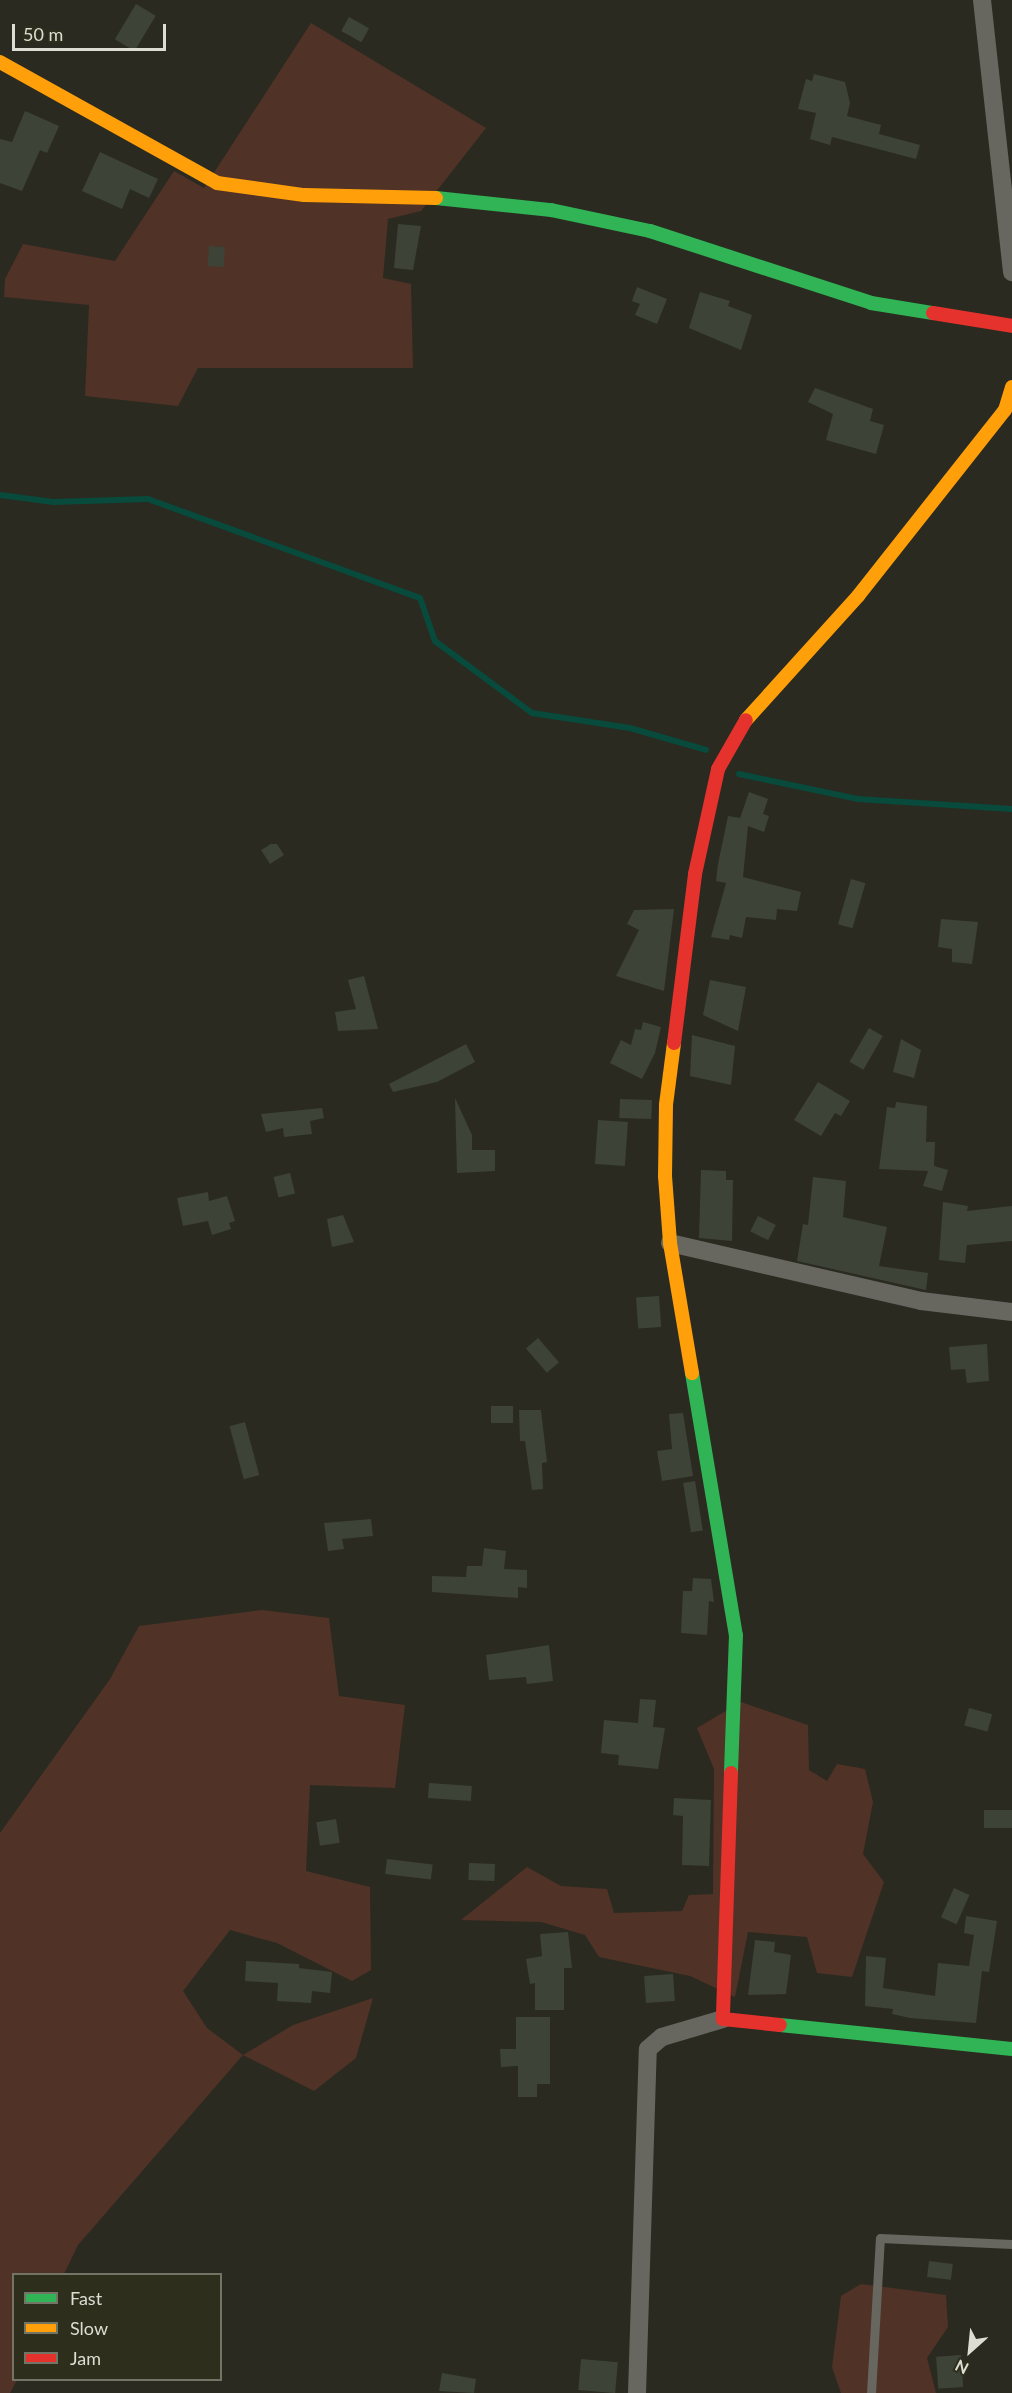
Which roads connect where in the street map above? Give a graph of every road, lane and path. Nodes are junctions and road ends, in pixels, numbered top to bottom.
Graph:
1 (981, 0) edge
2 (0, 62) edge
3 (1012, 272) edge
4 (1012, 326) edge
5 (1012, 387) edge
6 (670, 1243) junction
7 (1012, 1312) edge
8 (723, 2019) junction
9 (1012, 2049) edge
10 (1012, 2244) edge
11 (637, 2393) edge
12 (871, 2393) edge

1 - 3 street
2 - 4 street
5 - 6 street
6 - 7 street
6 - 8 street
8 - 9 street
8 - 11 street
10 - 12 lane

